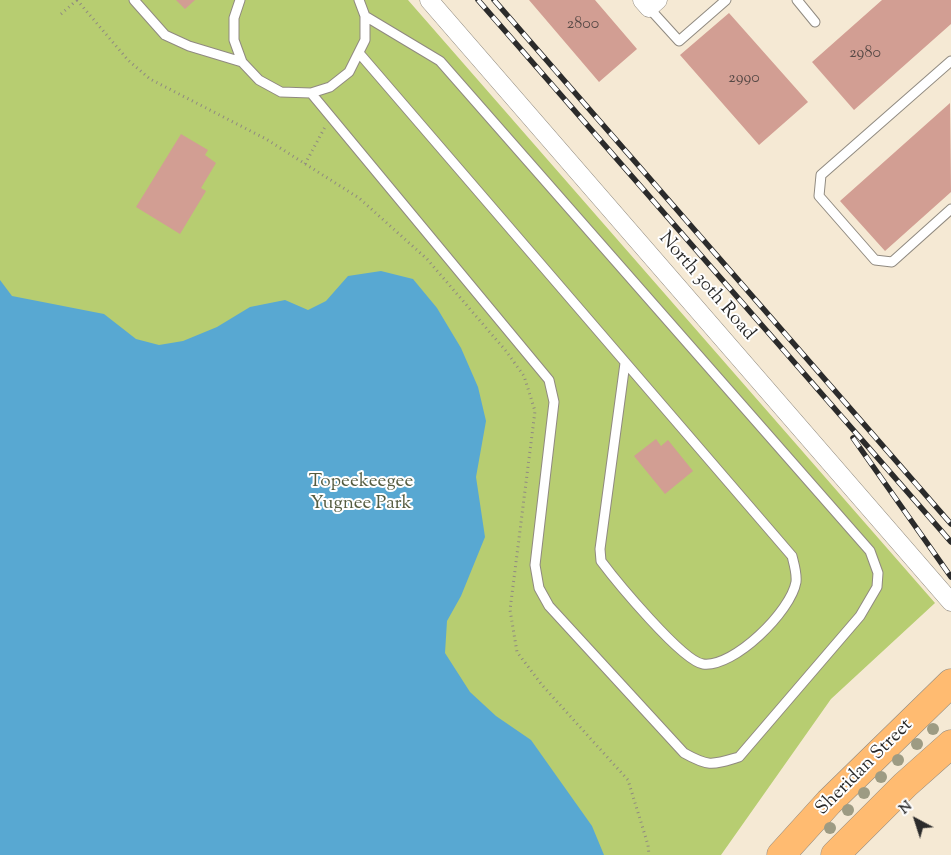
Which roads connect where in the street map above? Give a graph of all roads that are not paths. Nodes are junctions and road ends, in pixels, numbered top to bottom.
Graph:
1 (134, 0) edge
2 (240, 0) edge
3 (359, 0) edge
4 (428, 0) edge
5 (726, 0) edge
6 (797, 0) edge
7 (650, 3) edge
8 (365, 16) junction
9 (815, 22) dead end
10 (359, 53) junction
11 (951, 61) edge
12 (242, 62) junction
13 (311, 93) junction
14 (951, 210) edge
15 (625, 363) junction
16 (951, 602) edge
17 (951, 683) edge
18 (951, 744) edge
19 (781, 855) edge
20 (836, 855) edge

1 - 12 lane
2 - 12 lane
3 - 8 lane
4 - 16 street, North 30th Road
5 - 7 lane
6 - 9 lane
8 - 10 lane
8 - 13 lane
10 - 13 lane
10 - 15 lane
11 - 14 lane
12 - 13 lane
15 - 15 lane
17 - 19 main road, Sheridan Street
18 - 20 main road, Sheridan Street

